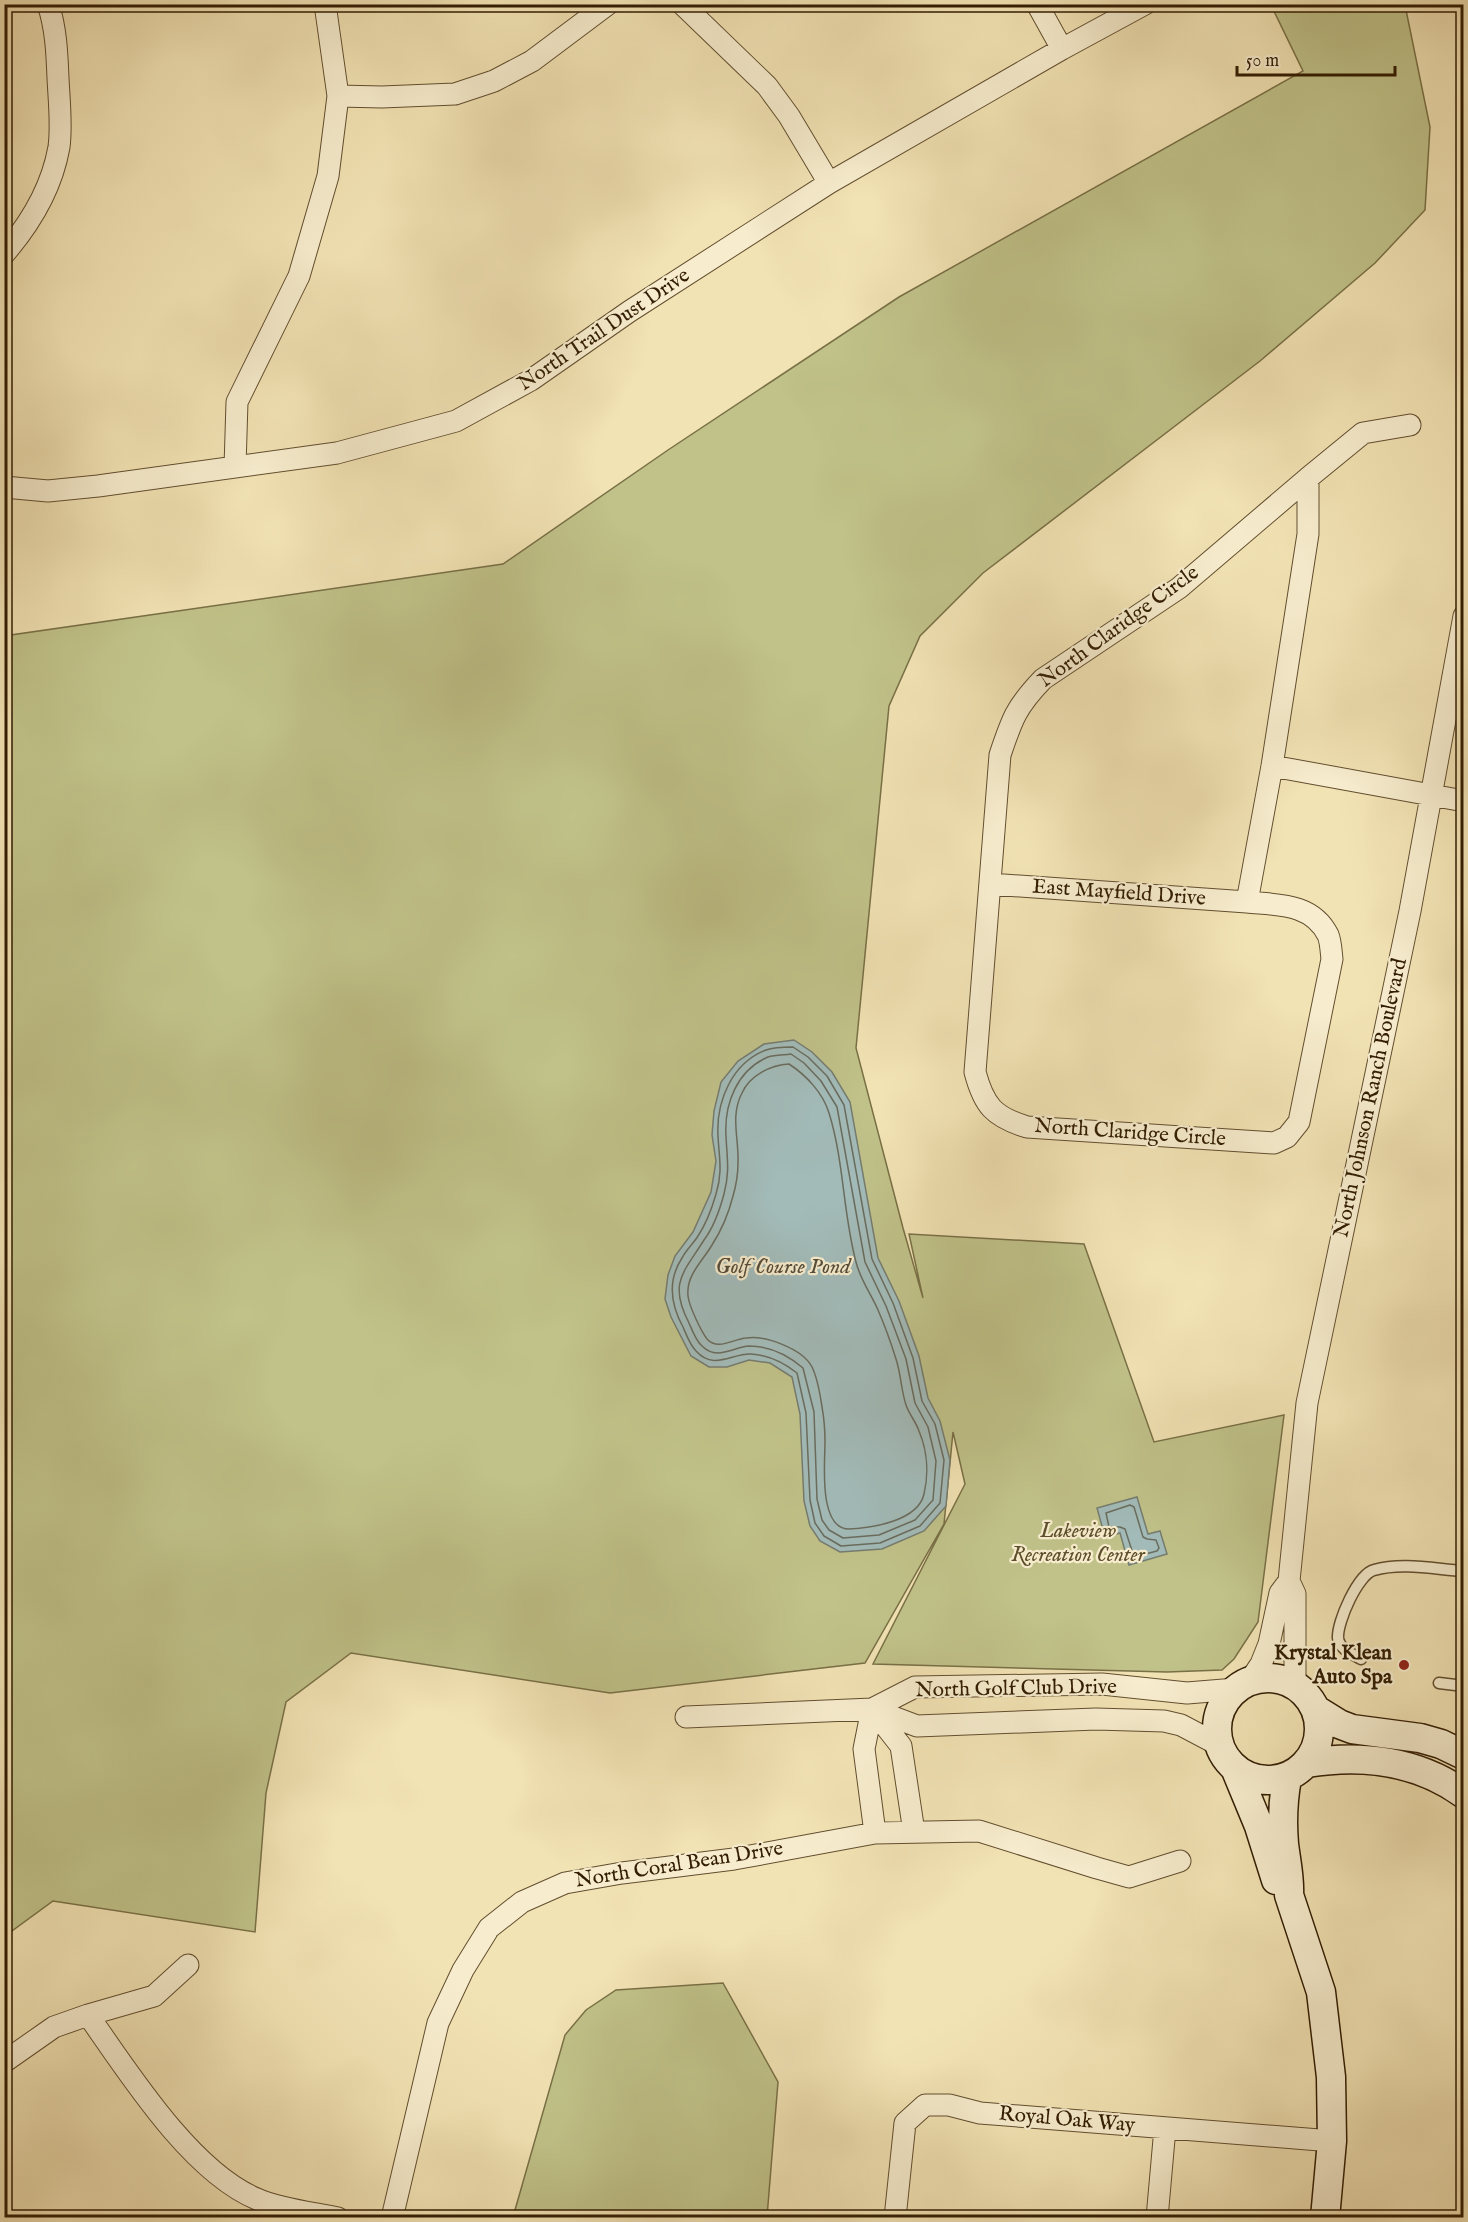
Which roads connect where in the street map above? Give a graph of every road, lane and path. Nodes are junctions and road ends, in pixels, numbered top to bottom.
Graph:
1 (48, 4) edge
2 (325, 4) edge
3 (608, 4) edge
4 (682, 4) edge
5 (1037, 4) edge
6 (1145, 4) edge
7 (1062, 49) junction
8 (338, 96) junction
9 (829, 183) junction
10 (4, 254) edge
11 (1410, 425) dead end
12 (235, 467) junction
13 (1308, 478) junction
14 (4, 487) edge
15 (1464, 616) edge
16 (1272, 765) junction
17 (1432, 795) junction
18 (1464, 801) edge
19 (990, 884) junction
20 (1247, 902) junction
21 (1464, 1564) edge
22 (1463, 1571) edge
23 (1289, 1581) junction
24 (1464, 1609) edge
25 (1361, 1659) dead end
26 (1439, 1683) dead end
27 (1243, 1685) junction
28 (1295, 1686) junction
29 (1464, 1686) edge
30 (872, 1708) junction
31 (1318, 1711) junction
32 (686, 1717) dead end
33 (1217, 1744) junction
34 (1464, 1755) edge
35 (1235, 1768) junction
36 (1297, 1771) junction
37 (1464, 1794) edge
38 (914, 1832) junction
39 (875, 1833) junction
40 (1180, 1861) dead end
41 (1289, 1895) junction
42 (188, 1965) dead end
43 (88, 2015) junction
44 (4, 2062) edge
45 (1165, 2128) junction
46 (1332, 2141) junction
47 (338, 2217) edge
48 (392, 2217) edge
49 (895, 2217) edge
50 (1157, 2217) edge
51 (1325, 2217) edge

1 - 10 street
2 - 8 street
3 - 8 street
4 - 9 street
5 - 7 street
6 - 7 street, North Trail Dust Drive
7 - 9 street, North Trail Dust Drive
8 - 12 street
9 - 12 street, North Trail Dust Drive
11 - 13 street, North Claridge Circle
12 - 14 street, North Trail Dust Drive
13 - 16 street
13 - 19 street, North Claridge Circle
15 - 17 street, North Johnson Ranch Boulevard
16 - 17 street
16 - 20 street
17 - 18 street
17 - 23 street, North Johnson Ranch Boulevard
19 - 20 street, East Mayfield Drive
19 - 20 street, North Claridge Circle
21 - 22 lane
22 - 24 lane
22 - 25 lane
23 - 27 street, North Johnson Ranch Boulevard
23 - 28 street, North Johnson Ranch Boulevard
26 - 29 lane
27 - 28 street
27 - 30 street, North Golf Club Drive
27 - 33 street
28 - 31 street
30 - 32 street, North Golf Club Drive
30 - 33 street, North Golf Club Drive
30 - 38 street
30 - 39 street
31 - 34 street
31 - 36 street
33 - 35 street
35 - 36 street
35 - 41 street
36 - 37 street
36 - 41 street
38 - 39 street, North Coral Bean Drive
38 - 40 street, North Coral Bean Drive
39 - 48 street, North Coral Bean Drive
41 - 46 street
42 - 43 street
43 - 44 street
43 - 47 street
45 - 46 street, Royal Oak Way
45 - 49 street, Royal Oak Way
45 - 50 street
46 - 51 street

